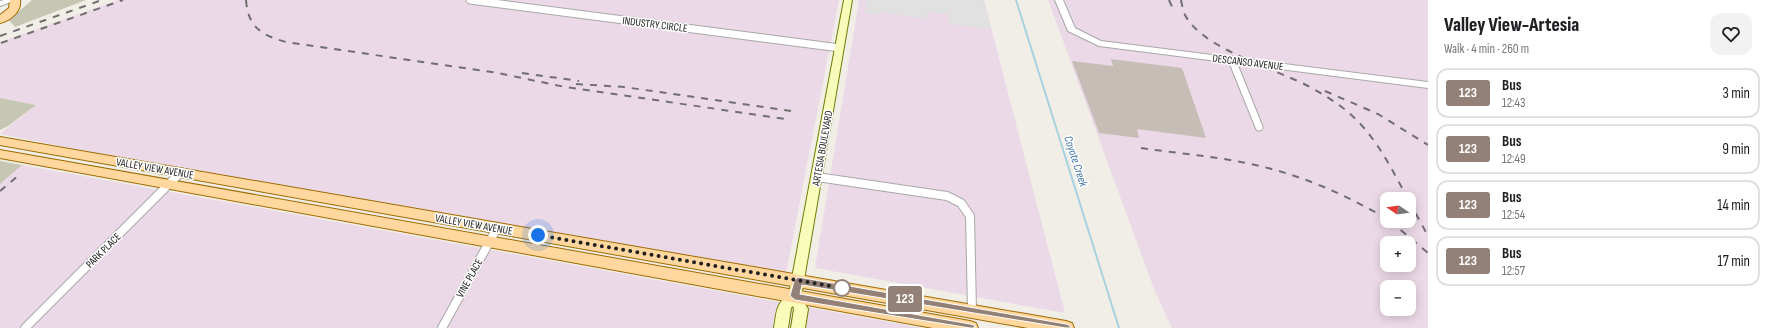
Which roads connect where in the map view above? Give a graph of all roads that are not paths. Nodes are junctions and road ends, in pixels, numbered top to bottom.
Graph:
1 (12, 0) edge
2 (15, 0) edge
3 (470, 0) edge
4 (848, 0) edge
5 (1059, 0) edge
6 (0, 4) edge
7 (0, 20) edge
8 (840, 48) junction
9 (1232, 60) junction
10 (1428, 85) edge
11 (1259, 127) dead end
12 (0, 140) edge
13 (0, 154) edge
14 (181, 172) junction
15 (817, 177) junction
16 (169, 184) junction
17 (497, 228) junction
18 (489, 242) junction
19 (635, 252) junction
20 (630, 267) junction
21 (798, 281) junction
22 (795, 296) junction
23 (972, 311) junction
24 (25, 328) edge
25 (442, 328) edge
26 (781, 328) edge
27 (798, 328) edge
28 (970, 328) edge
29 (1066, 328) edge

1 - 6 street
2 - 7 main road
3 - 8 street, INDUSTRY CIRCLE
4 - 8 main road, ARTESIA BOULEVARD
5 - 9 street, DESCANSO AVENUE
8 - 15 main road, ARTESIA BOULEVARD
9 - 10 street, DESCANSO AVENUE
9 - 11 street
12 - 14 main road, VALLEY VIEW AVENUE
13 - 16 main road, VALLEY VIEW AVENUE
14 - 16 street, PARK PLACE
14 - 17 main road, VALLEY VIEW AVENUE
15 - 21 main road, ARTESIA BOULEVARD
15 - 23 street
16 - 18 main road, VALLEY VIEW AVENUE
16 - 24 street, PARK PLACE
17 - 18 street, VINE PLACE
17 - 19 main road, VALLEY VIEW AVENUE
18 - 20 main road, VALLEY VIEW AVENUE
18 - 25 street, VINE PLACE
19 - 20 main road
19 - 21 main road, VALLEY VIEW AVENUE
20 - 22 main road, VALLEY VIEW AVENUE
21 - 22 main road, ARTESIA BOULEVARD
21 - 23 main road, VALLEY VIEW AVENUE
22 - 26 main road, ARTESIA BOULEVARD
22 - 27 main road, ARTESIA BOULEVARD
22 - 28 main road, VALLEY VIEW AVENUE
23 - 29 main road, VALLEY VIEW AVENUE

